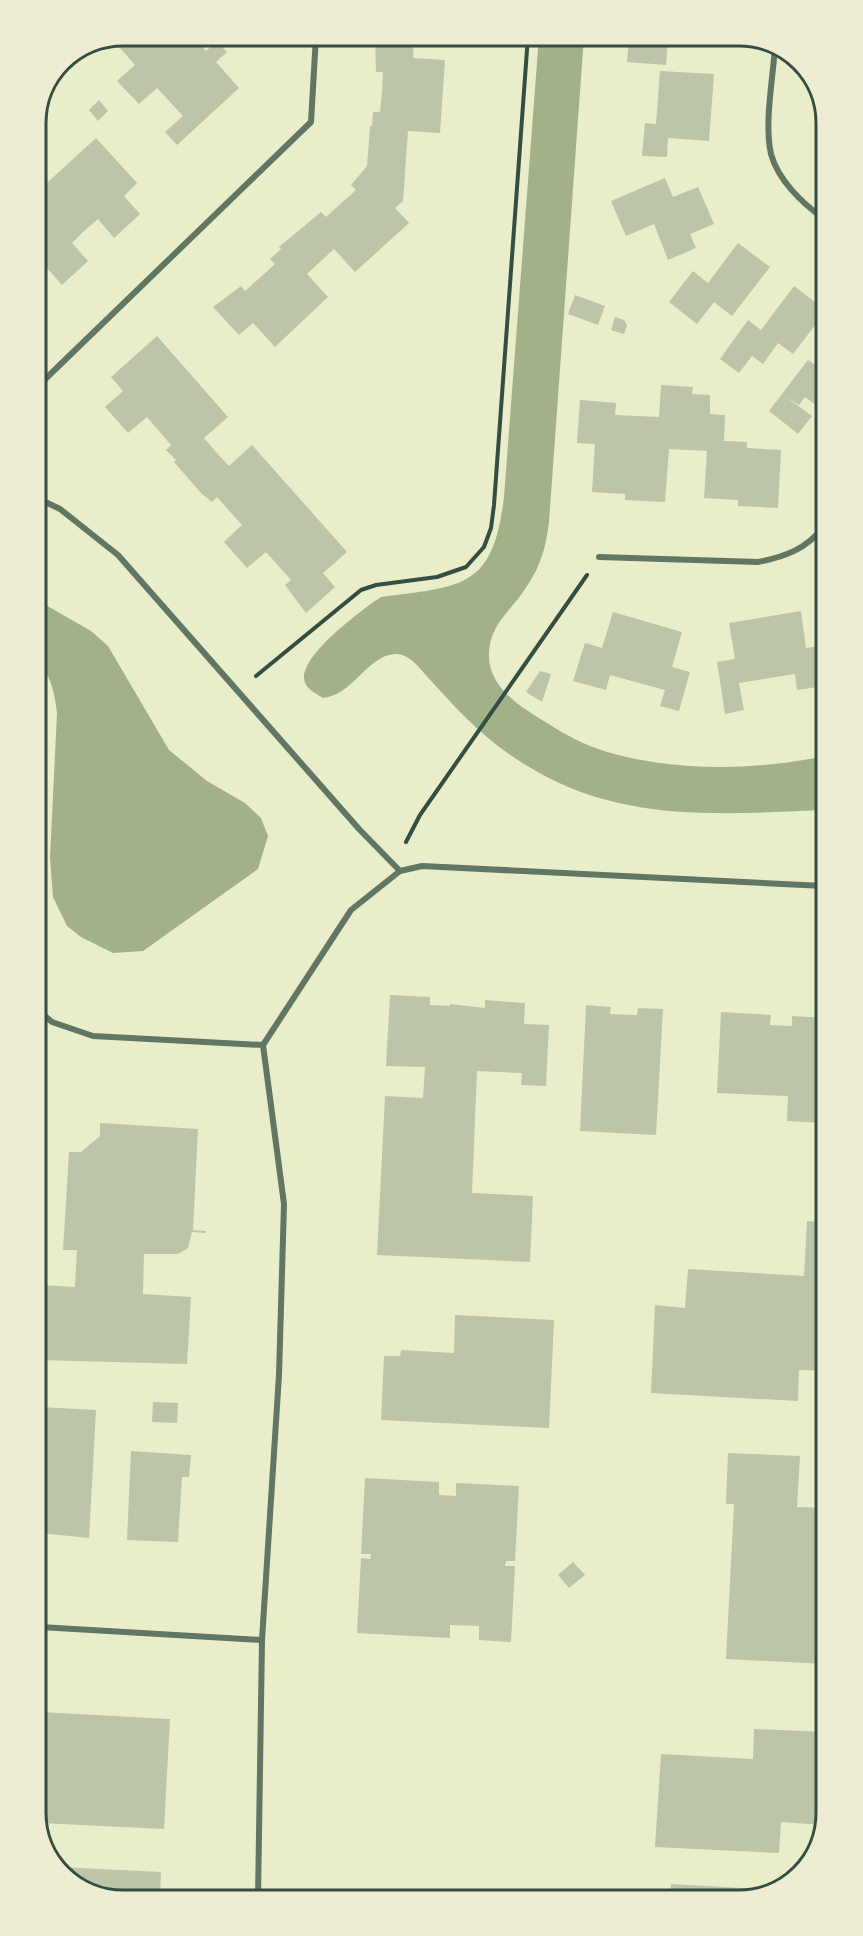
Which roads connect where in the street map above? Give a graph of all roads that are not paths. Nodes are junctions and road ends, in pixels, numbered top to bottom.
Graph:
1 (315, 46) edge
2 (774, 55) edge
3 (816, 213) edge
4 (47, 377) edge
5 (47, 502) edge
6 (816, 534) edge
7 (599, 557) road end
8 (400, 871) junction
9 (816, 886) edge
10 (46, 1017) edge
11 (263, 1045) junction
12 (46, 1628) edge
13 (262, 1640) junction
14 (258, 1889) edge

1 - 4 street
2 - 3 street
5 - 8 street
6 - 7 street
8 - 9 street
8 - 11 street
10 - 11 street
11 - 13 street
12 - 13 street
13 - 14 street

